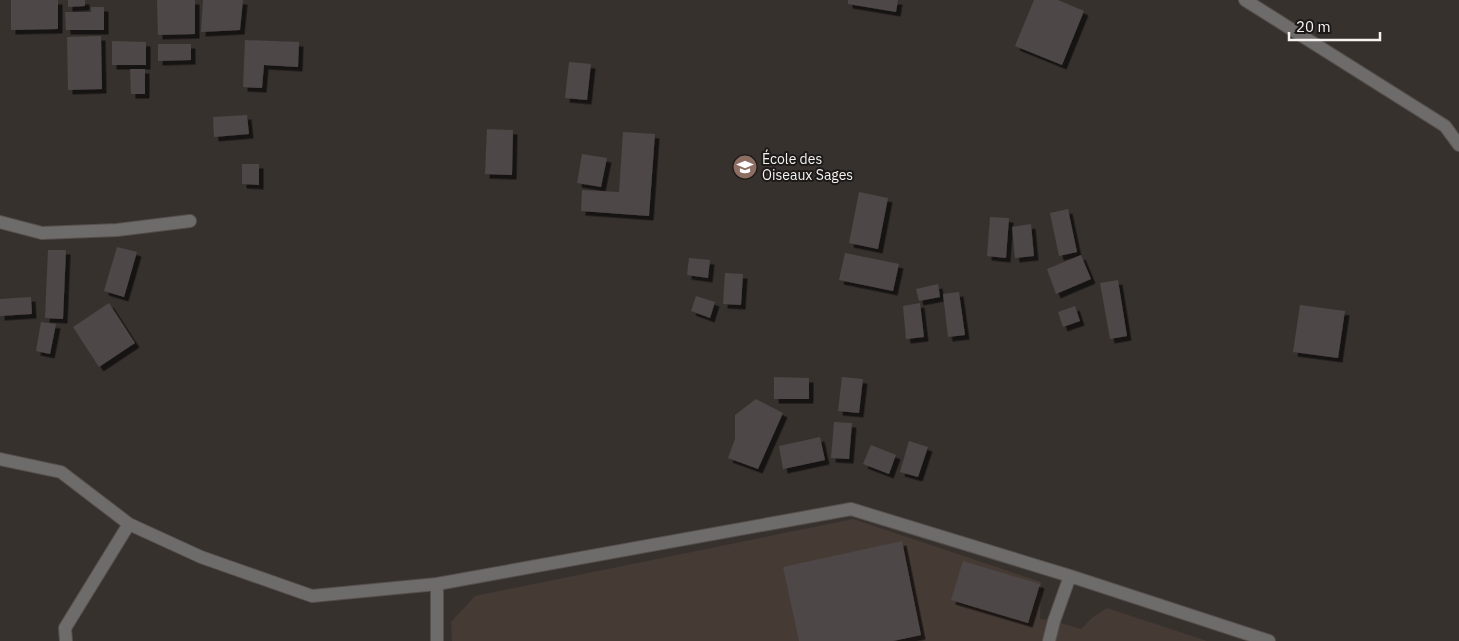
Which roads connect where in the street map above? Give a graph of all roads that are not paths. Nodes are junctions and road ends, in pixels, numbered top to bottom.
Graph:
1 (1246, 0) edge
2 (1459, 145) edge
3 (190, 221) dead end
4 (0, 222) edge
5 (0, 459) edge
6 (129, 524) junction
7 (1070, 576) junction
8 (437, 584) junction
9 (1262, 640) edge
10 (66, 641) edge
11 (437, 641) edge
12 (1049, 641) edge

1 - 2 street
3 - 4 street
5 - 6 street
6 - 8 street
6 - 10 street
7 - 8 street
7 - 9 street
7 - 12 street
8 - 11 street

